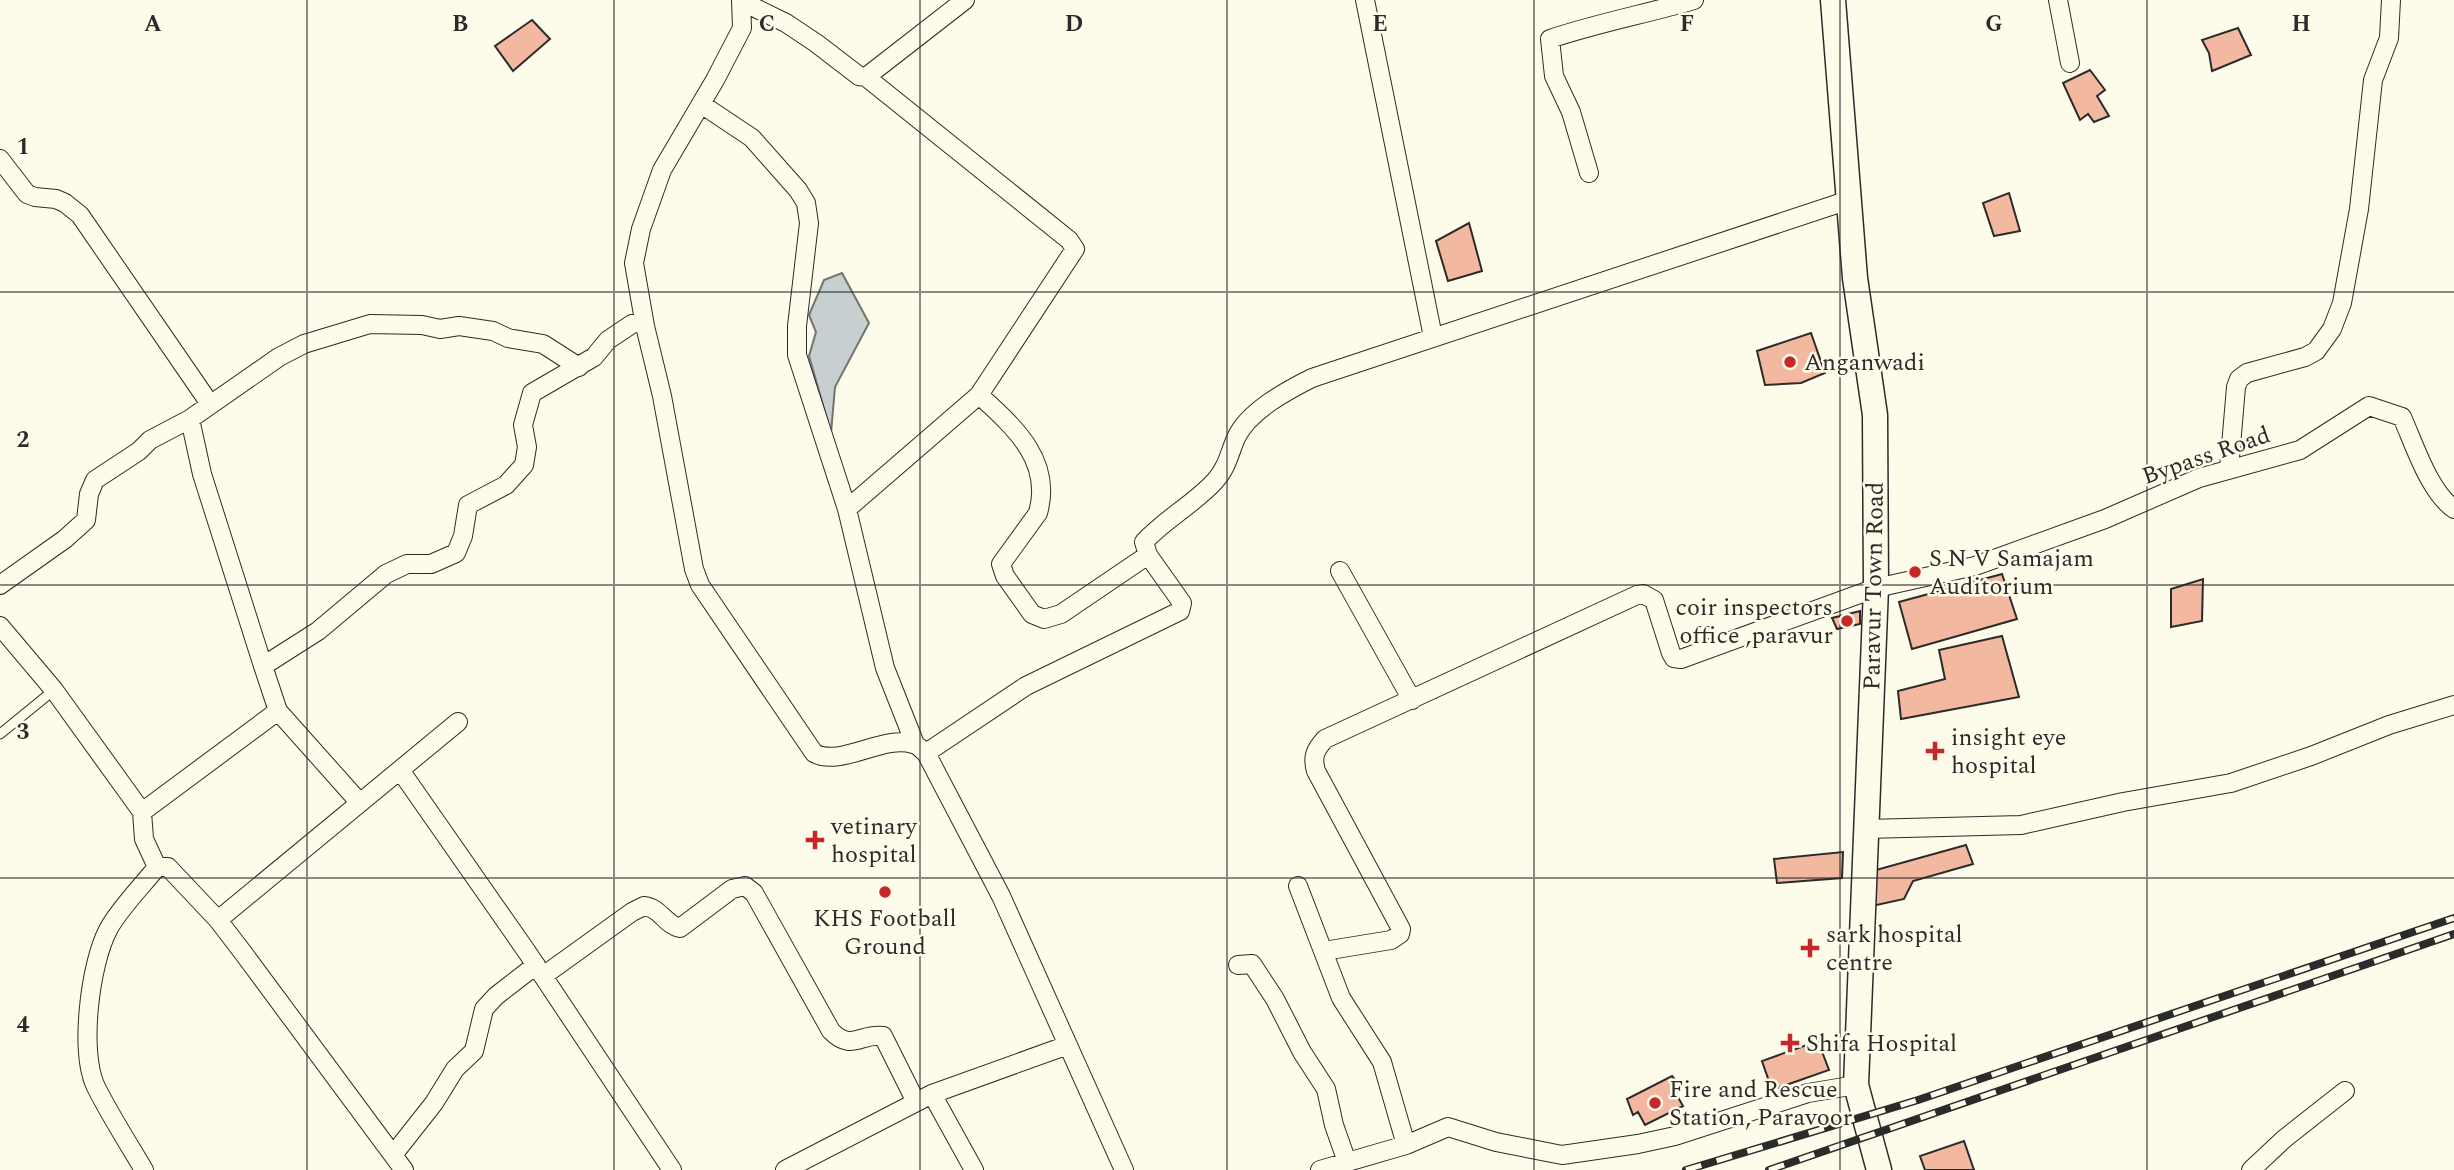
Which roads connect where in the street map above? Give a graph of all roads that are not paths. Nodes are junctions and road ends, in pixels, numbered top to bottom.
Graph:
1 (741, 0) edge
2 (965, 0) edge
3 (1365, 0) edge
4 (1694, 0) edge
5 (1833, 0) edge
6 (2058, 0) edge
7 (2392, 0) edge
8 (2070, 63) dead end
9 (866, 77) junction
10 (701, 104) junction
11 (0, 159) edge
12 (1589, 173) dead end
13 (1849, 200) junction
14 (644, 321) junction
15 (1433, 337) junction
16 (579, 367) junction
17 (979, 395) junction
18 (210, 404) junction
19 (190, 419) junction
20 (2230, 470) junction
21 (847, 509) junction
22 (2454, 509) edge
23 (1148, 555) junction
24 (1340, 571) dead end
25 (0, 585) edge
26 (1875, 588) junction
27 (0, 626) edge
28 (263, 666) junction
29 (54, 690) junction
30 (1412, 700) junction
31 (2454, 705) edge
32 (278, 711) junction
33 (458, 722) dead end
34 (0, 734) edge
35 (920, 749) junction
36 (400, 770) junction
37 (360, 803) junction
38 (142, 811) junction
39 (1866, 829) junction
40 (157, 867) junction
41 (1298, 886) dead end
42 (218, 920) junction
43 (1324, 951) junction
44 (1238, 965) dead end
45 (540, 971) junction
46 (1068, 1045) junction
47 (1856, 1085) junction
48 (2345, 1091) dead end
49 (924, 1098) junction
50 (1406, 1144) junction
51 (393, 1155) junction
52 (1347, 1162) junction
53 (144, 1170) edge
54 (404, 1170) edge
55 (671, 1170) edge
56 (785, 1170) edge
57 (974, 1170) edge
58 (1124, 1170) edge
59 (1320, 1170) edge
60 (1879, 1170) edge
61 (2251, 1170) edge

1 - 9 street
1 - 10 street
2 - 9 street
3 - 15 street
4 - 12 street
5 - 13 main road, Paravur Town Road
6 - 8 street
7 - 20 street
9 - 17 street
10 - 14 street
10 - 21 street
11 - 18 street
13 - 15 street
13 - 26 main road, Paravur Town Road
14 - 16 street
14 - 35 street
15 - 23 street
16 - 18 street
16 - 28 street
17 - 21 street
17 - 23 street
18 - 19 street
19 - 25 street
19 - 28 street
20 - 22 street, Bypass Road
20 - 26 street, Bypass Road
21 - 35 street
23 - 35 street
24 - 30 street
26 - 30 street, Bypass Road
26 - 39 main road, Paravur Town Road
27 - 29 street
28 - 32 street
29 - 34 lane
29 - 38 street
30 - 43 street
31 - 39 street
32 - 37 street
32 - 38 street
33 - 36 street
35 - 46 street
36 - 37 street
36 - 45 street
37 - 42 street
38 - 40 street
39 - 47 main road, Paravur Town Road
40 - 42 street
40 - 53 street
41 - 43 street
42 - 51 street
43 - 50 street
44 - 52 street
45 - 49 street
45 - 51 street
45 - 55 street
46 - 49 street
46 - 58 street
47 - 50 street
47 - 60 main road, Paravur Town Road
48 - 61 street
49 - 56 street
49 - 57 street
50 - 52 street
51 - 54 street
52 - 59 street

